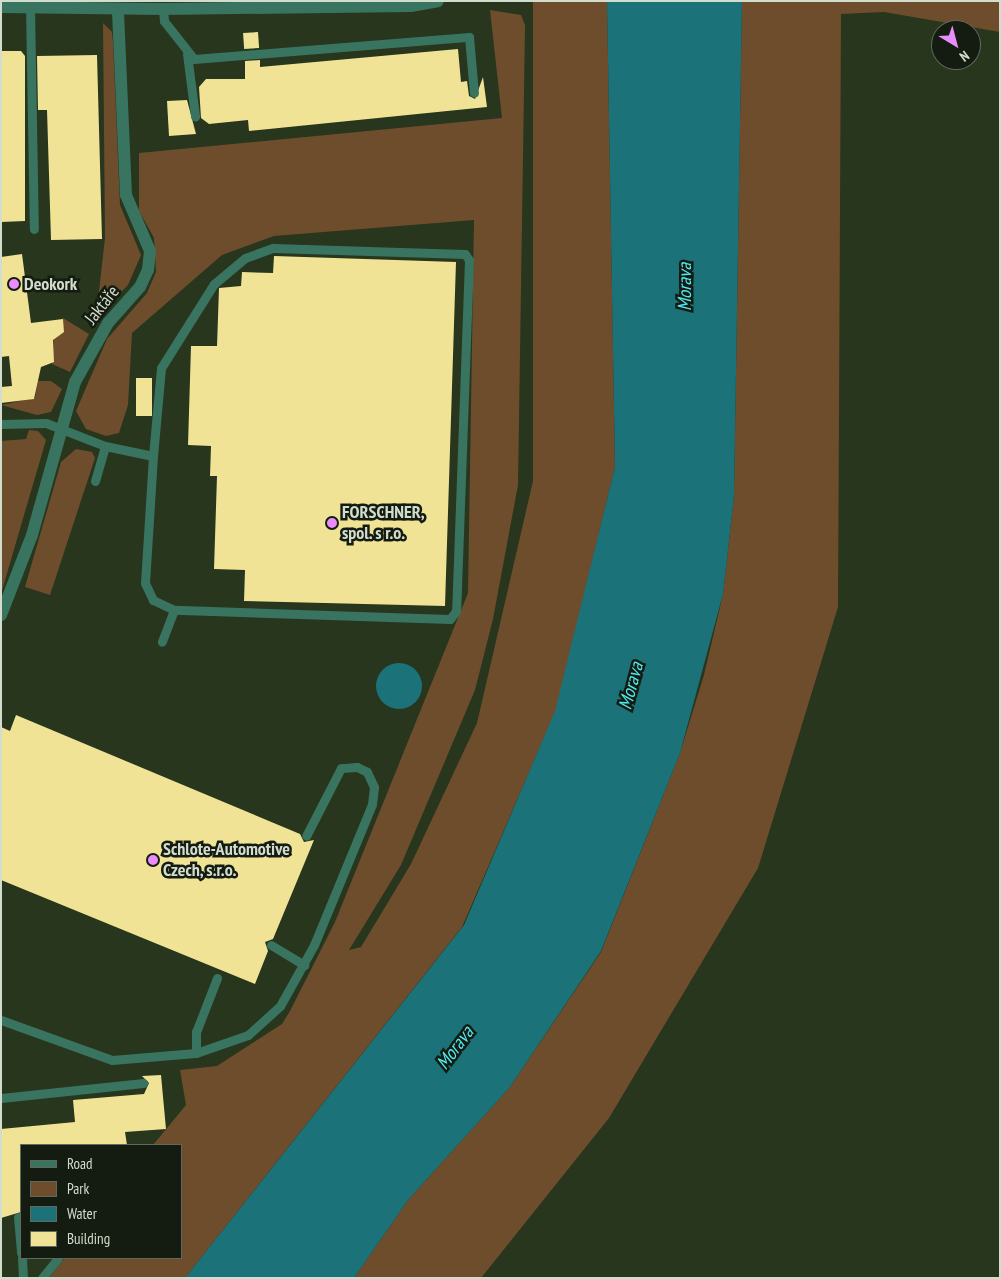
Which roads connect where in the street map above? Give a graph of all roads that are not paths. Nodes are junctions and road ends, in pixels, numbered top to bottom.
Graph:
1 (438, 1) edge
2 (4, 5) edge
3 (82, 5) edge
4 (30, 8) junction
5 (118, 9) junction
6 (163, 10) junction
7 (187, 54) junction
8 (474, 93) dead end
9 (195, 116) dead end
10 (34, 229) dead end
11 (1, 424) edge
12 (60, 428) junction
13 (106, 446) junction
14 (152, 456) junction
15 (95, 481) dead end
16 (174, 610) junction
17 (1, 615) edge
18 (162, 642) dead end
19 (306, 836) dead end
20 (271, 945) dead end
21 (304, 965) junction
22 (217, 978) dead end
23 (1, 1020) edge
24 (196, 1054) junction
25 (143, 1082) dead end
26 (1, 1098) edge
27 (18, 1217) dead end
28 (20, 1241) edge
29 (22, 1259) edge
30 (57, 1259) edge
31 (23, 1278) edge
32 (42, 1278) edge

1 - 6 street
2 - 4 street
3 - 4 street
3 - 5 street
4 - 10 lane
5 - 6 street
5 - 12 street, Jaktáře
6 - 7 lane
7 - 8 lane
7 - 9 lane
11 - 12 lane
12 - 13 lane
12 - 17 street, Jaktáře
13 - 14 lane
13 - 15 lane
14 - 16 lane
14 - 16 lane
16 - 18 lane
19 - 21 lane
20 - 21 lane
21 - 24 lane
22 - 24 lane
23 - 24 lane
25 - 26 lane
27 - 28 lane
29 - 31 lane
30 - 32 lane

